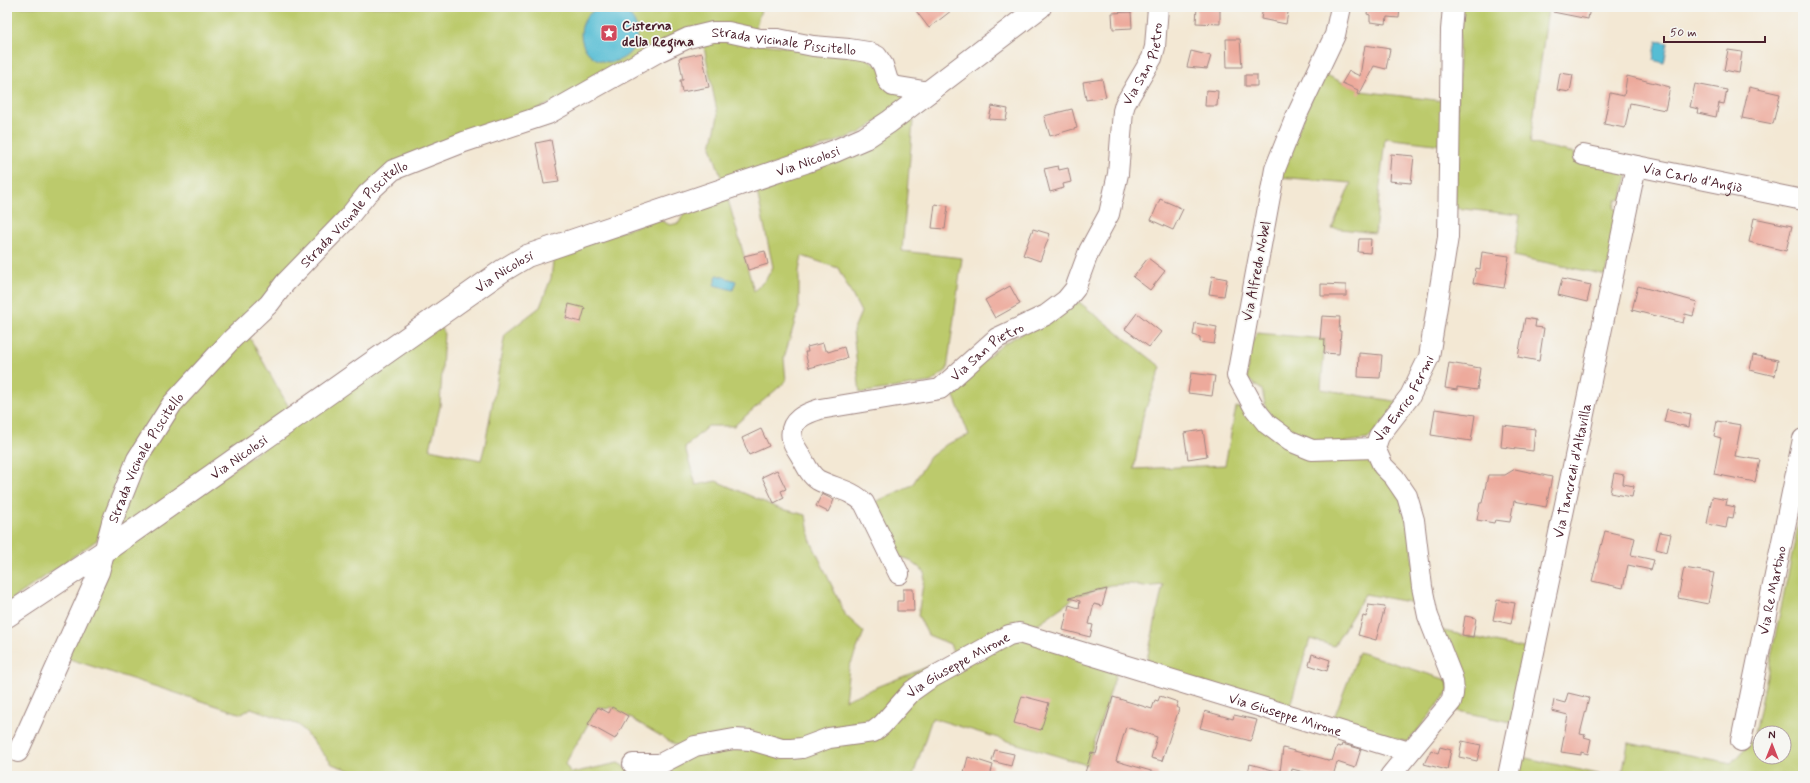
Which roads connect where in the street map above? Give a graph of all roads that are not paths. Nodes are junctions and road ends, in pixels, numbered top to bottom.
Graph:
1 (1040, 7) edge
2 (1158, 7) edge
3 (1341, 7) edge
4 (1453, 7) edge
5 (930, 92) junction
6 (1583, 155) dead end
7 (1636, 166) junction
8 (1803, 200) edge
9 (1803, 439) edge
10 (1375, 448) junction
11 (105, 551) junction
12 (899, 574) dead end
13 (7, 616) edge
14 (1741, 741) dead end
15 (18, 752) dead end
16 (1409, 752) junction
17 (633, 764) dead end
18 (1390, 776) edge
19 (1508, 776) edge

1 - 5 main road, Via Nicolosi
2 - 12 street, Via San Pietro
3 - 10 street, Via Alfredo Nobel
4 - 10 street, Via Enrico Fermi
5 - 11 main road, Via Nicolosi
5 - 11 street, Strada Vicinale Piscitello
6 - 7 street, Via Carlo d'Angiò
7 - 8 street, Via Carlo d'Angiò
7 - 19 street, Via Tancredi d'Altavilla
9 - 14 street, Via Re Martino
10 - 16 street, Via Enrico Fermi
11 - 13 main road, Via Nicolosi
11 - 15 street, Strada Vicinale Piscitello
16 - 17 street, Via Giuseppe Mirone
16 - 18 street, Via Enrico Fermi

